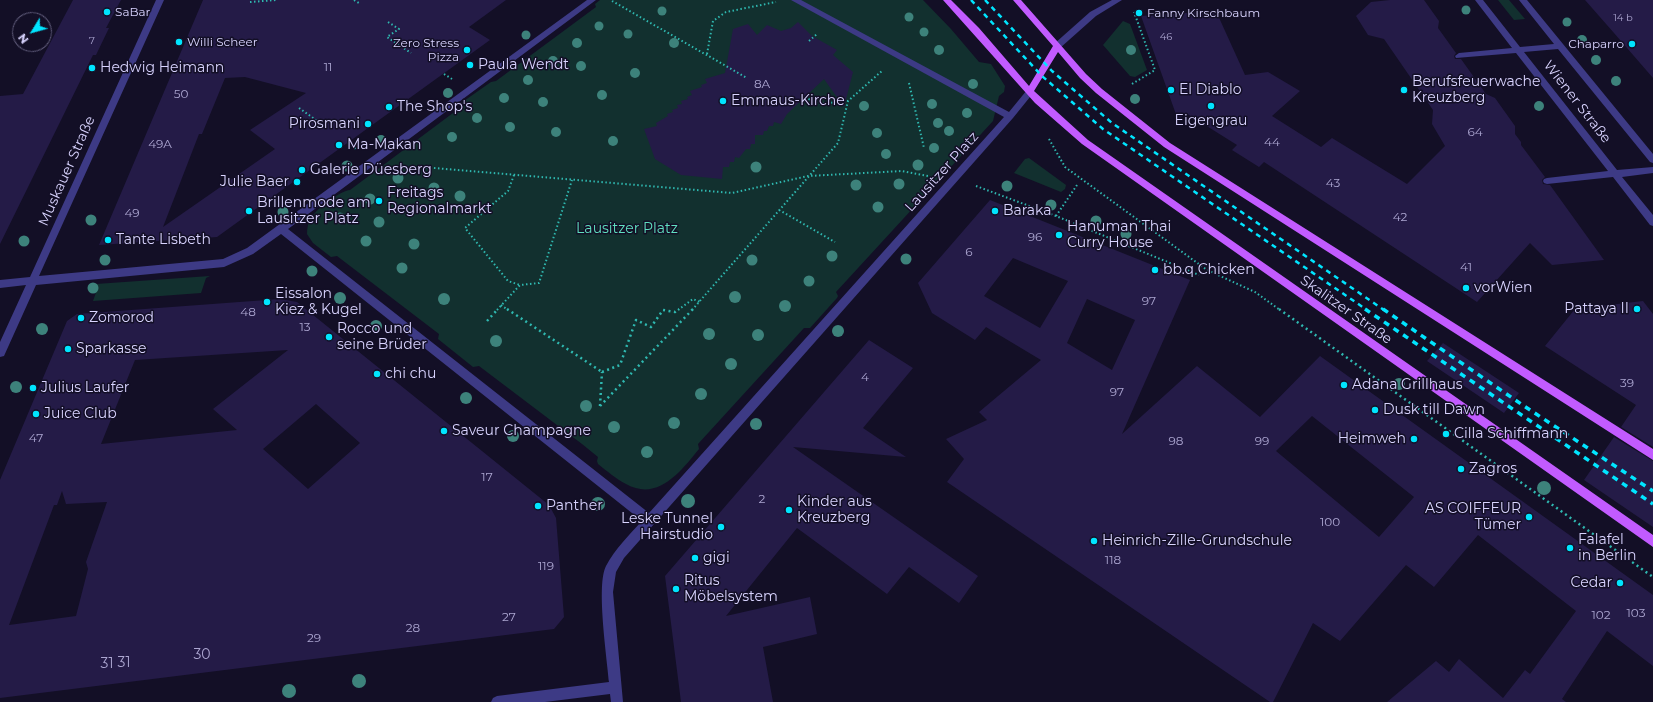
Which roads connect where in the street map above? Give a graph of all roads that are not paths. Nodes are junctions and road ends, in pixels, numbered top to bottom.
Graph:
1 (160, 0) edge
2 (592, 0) edge
3 (796, 0) edge
4 (947, 0) edge
5 (1017, 0) edge
6 (1118, 0) edge
7 (1479, 0) edge
8 (1522, 0) edge
9 (1057, 46) junction
10 (1560, 46) junction
11 (1518, 50) junction
12 (1459, 56) dead end
13 (1030, 92) junction
14 (1010, 116) junction
15 (1653, 160) edge
16 (1653, 170) edge
17 (1615, 174) junction
18 (1547, 181) dead end
19 (1653, 222) edge
20 (281, 229) junction
21 (32, 282) junction
22 (0, 284) edge
23 (0, 353) edge
24 (1653, 455) edge
25 (650, 520) junction
26 (1653, 542) edge
27 (615, 687) junction
28 (497, 702) edge
29 (617, 702) edge

1 - 21 street, Muskauer Straße
2 - 20 street
3 - 14 street
4 - 13 main road, Skalitzer Straße
5 - 9 main road
6 - 9 street
7 - 11 street, Wiener Straße
8 - 10 street, Wiener Straße
9 - 13 main road
9 - 24 main road
10 - 11 street
10 - 15 street, Wiener Straße
11 - 12 street
11 - 17 street, Wiener Straße
13 - 14 street, Lausitzer Platz
13 - 26 main road, Skalitzer Straße
14 - 25 street, Lausitzer Platz
16 - 17 street
17 - 18 street
17 - 19 street, Wiener Straße
20 - 21 street
20 - 25 street
21 - 22 street
21 - 23 street, Muskauer Straße
25 - 27 street, Lausitzer Platz
27 - 28 street
27 - 29 street, Lausitzer Platz

